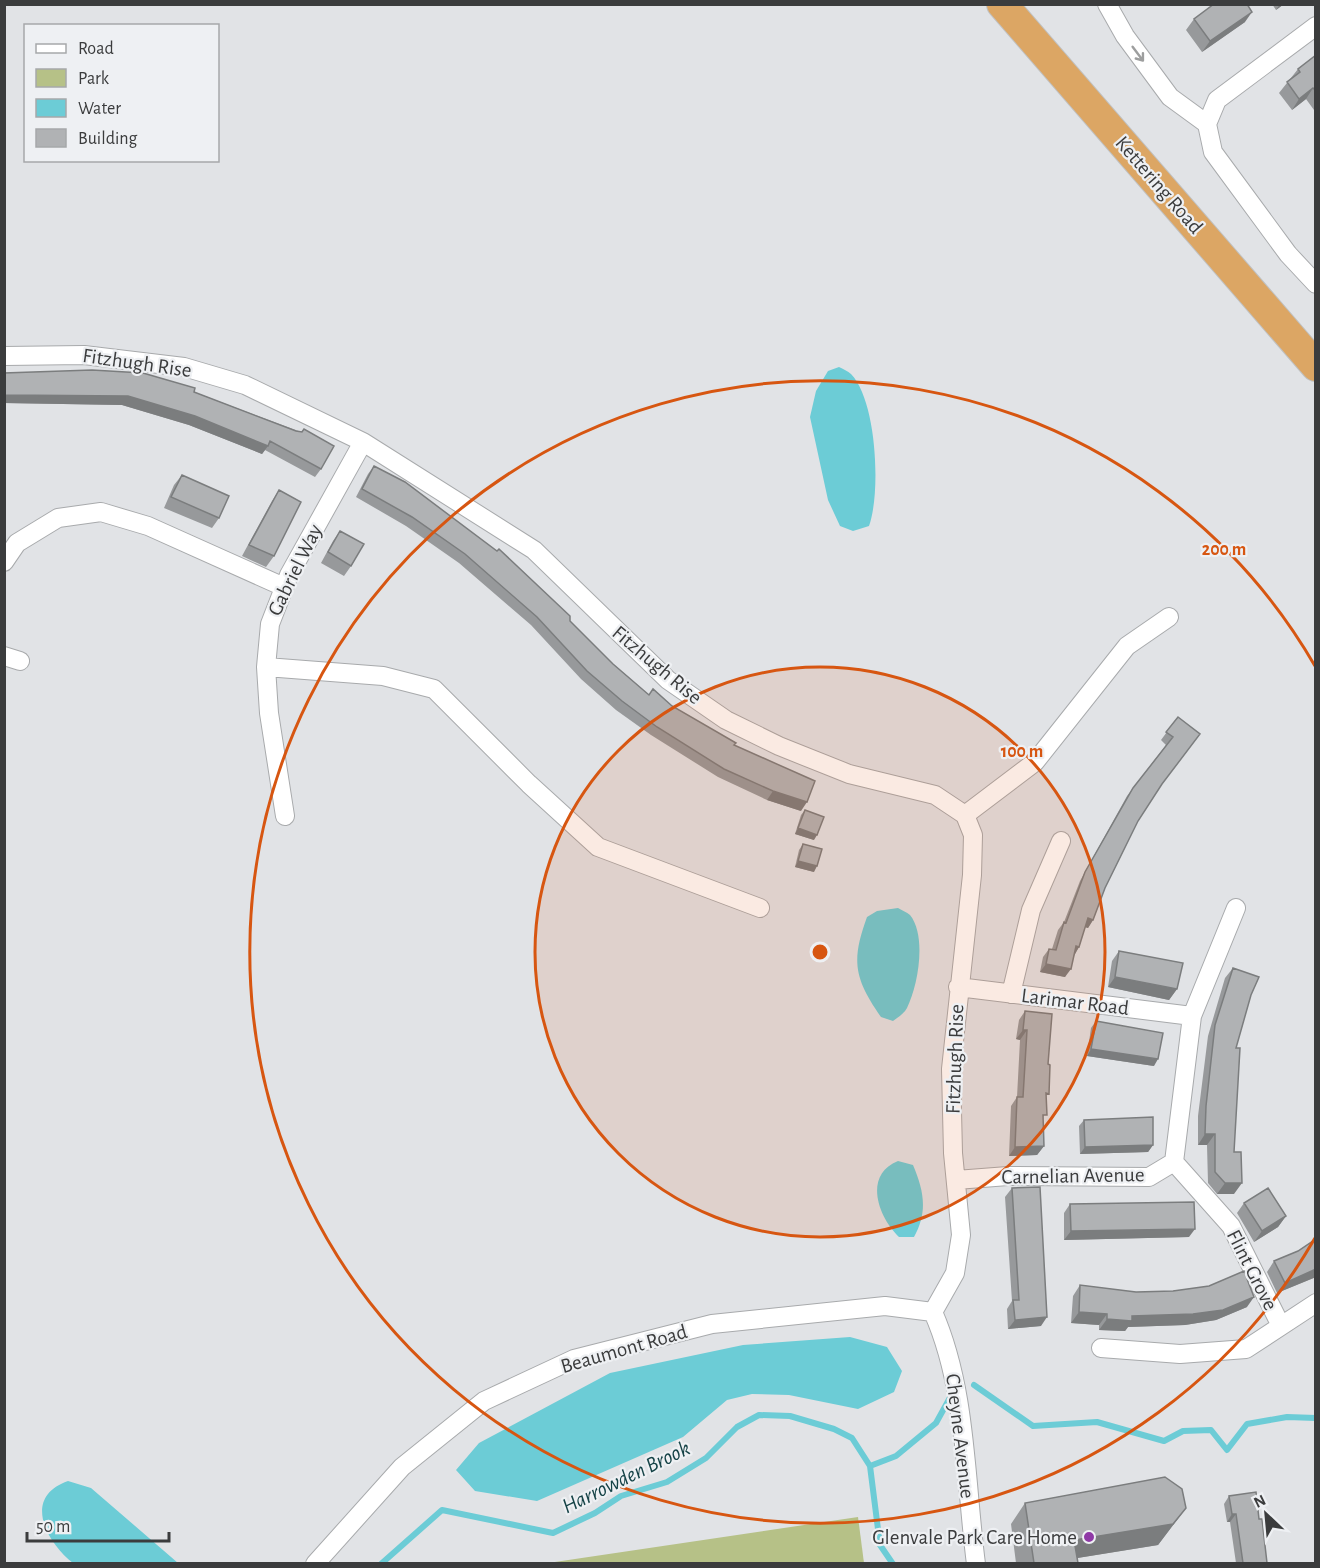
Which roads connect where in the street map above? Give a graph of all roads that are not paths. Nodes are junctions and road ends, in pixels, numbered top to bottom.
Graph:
1 (1002, 4) edge
2 (1107, 4) edge
3 (1316, 26) edge
4 (1207, 124) junction
5 (1316, 284) edge
6 (4, 356) edge
7 (1316, 366) edge
8 (363, 442) junction
9 (4, 562) edge
10 (284, 587) junction
11 (1169, 617) dead end
12 (266, 667) junction
13 (965, 815) junction
14 (285, 816) dead end
15 (1061, 841) dead end
16 (760, 908) dead end
17 (1236, 908) dead end
18 (958, 987) junction
19 (1011, 994) junction
20 (1192, 1016) junction
21 (1174, 1162) junction
22 (956, 1180) junction
23 (1316, 1303) edge
24 (933, 1312) junction
25 (1281, 1326) junction
26 (1101, 1348) dead end
27 (315, 1563) edge
28 (976, 1563) edge

1 - 7 highway, Kettering Road
2 -> 4 street
3 - 4 street
4 - 5 street
6 - 8 street, Fitzhugh Rise
8 - 10 street, Gabriel Way
8 - 13 street, Fitzhugh Rise
9 - 10 street
10 - 12 street, Gabriel Way
11 - 13 street
12 - 14 street, Gabriel Way
12 - 16 street
13 - 18 street, Fitzhugh Rise
15 - 19 street
17 - 20 street, Carnelian Avenue
18 - 19 street, Larimar Road
18 - 22 street, Fitzhugh Rise
19 - 20 street, Larimar Road
20 - 21 street, Carnelian Avenue
21 - 22 street, Carnelian Avenue
21 - 25 street, Flint Grove
22 - 24 street, Fitzhugh Rise
23 - 25 street
24 - 27 street, Beaumont Road
24 - 28 street, Cheyne Avenue
25 - 26 street

